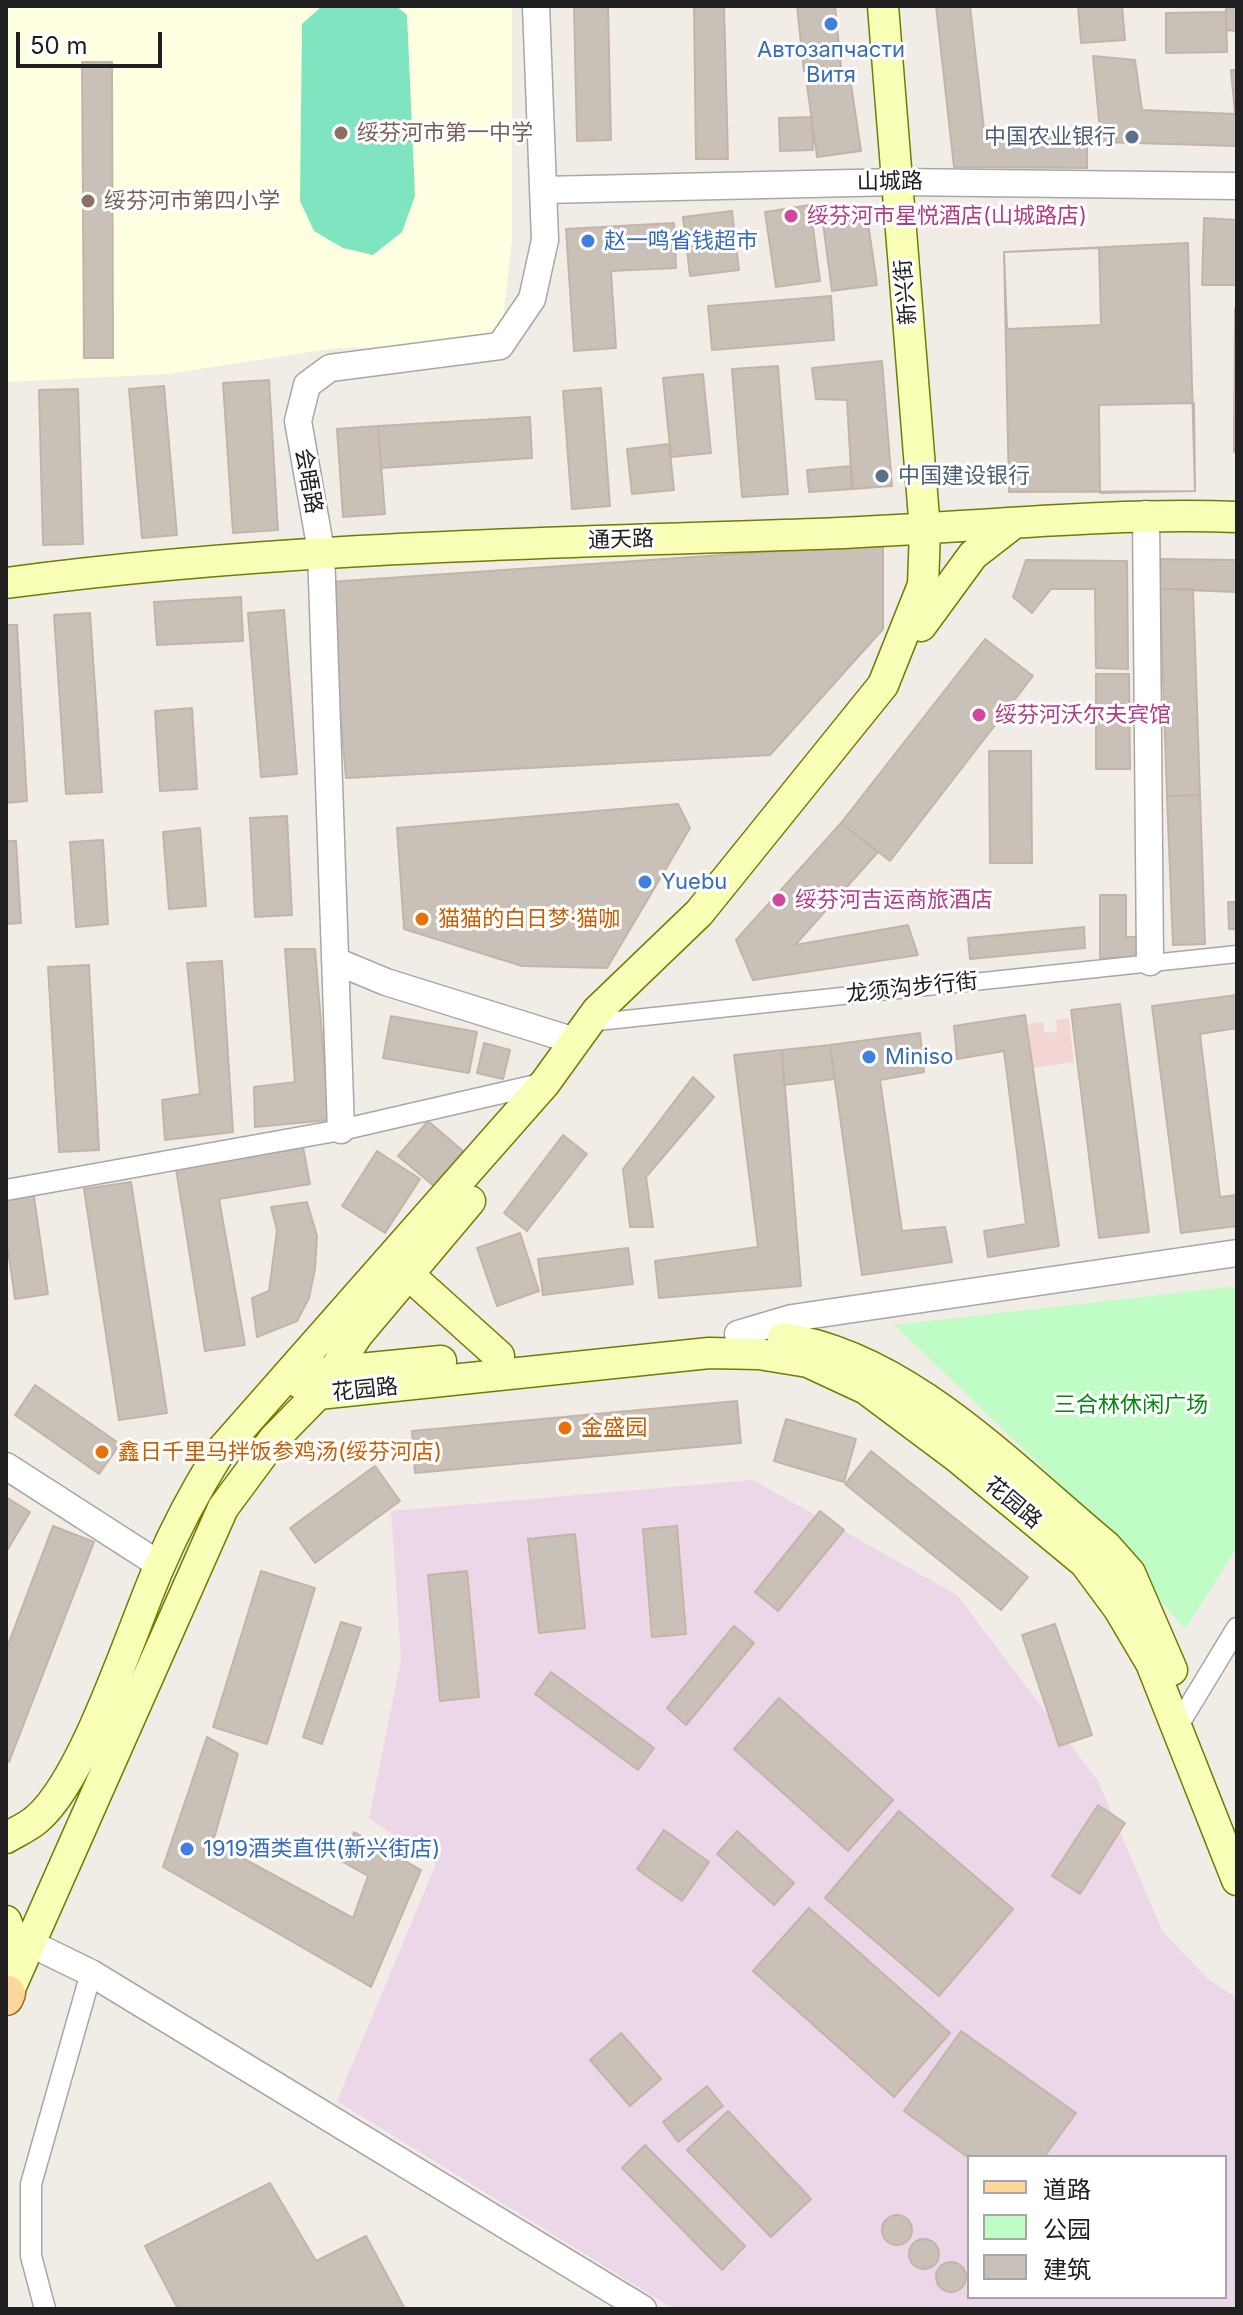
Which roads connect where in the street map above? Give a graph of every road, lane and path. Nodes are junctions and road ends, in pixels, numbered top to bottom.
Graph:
1 (536, 6) edge
2 (883, 6) edge
3 (897, 182) junction
4 (1237, 186) edge
5 (543, 190) junction
6 (1146, 514) junction
7 (1237, 517) edge
8 (1013, 524) junction
9 (925, 530) junction
10 (321, 551) junction
11 (6, 583) edge
12 (883, 685) junction
13 (1237, 954) edge
14 (338, 962) junction
15 (1150, 962) junction
16 (581, 1032) junction
17 (545, 1083) junction
18 (517, 1115) junction
19 (341, 1130) junction
20 (6, 1190) edge
21 (1237, 1253) edge
22 (409, 1275) junction
23 (738, 1334) junction
24 (499, 1356) junction
25 (288, 1376) junction
26 (326, 1382) junction
27 (6, 1466) edge
28 (160, 1565) junction
29 (1237, 1628) edge
30 (1182, 1718) junction
31 (1237, 1832) edge
32 (6, 1838) edge
33 (1237, 1880) edge
34 (20, 1934) edge
35 (91, 1973) junction
36 (7, 1996) edge
37 (45, 2309) edge
38 (643, 2309) edge

1 - 5 street, 会晤路
2 - 3 main road, 新兴街
3 - 4 street, 山城路
3 - 5 street, 山城路
3 - 9 main road, 新兴街
5 - 10 street, 会晤路
6 - 7 main road, 通天路
6 - 8 main road, 通天路
6 - 15 street
8 - 9 main road, 通天路
8 - 12 main road
9 - 10 main road, 通天路
9 - 12 main road, 新兴街
10 - 11 main road, 通天路
10 - 14 street, 会晤路
12 - 16 main road
13 - 15 street, 龙须沟步行街
14 - 16 street
14 - 19 street, 会晤路
15 - 16 street, 龙须沟步行街
16 - 17 main road
17 - 18 main road
17 - 19 street
18 - 22 main road
18 - 25 main road
19 - 20 street
21 - 23 street
22 - 24 main road
22 - 26 main road
23 - 24 main road, 花园路
23 - 30 main road, 花园路
24 - 26 main road, 花园路
25 - 26 main road, 花园路
25 - 28 main road
26 - 30 main road, 花园路
26 - 34 main road
27 - 28 street
28 - 32 main road
29 - 30 street
30 - 31 main road, 花园路
30 - 33 main road, 花园路
34 - 35 street
34 - 36 main road
35 - 37 street
35 - 38 street

